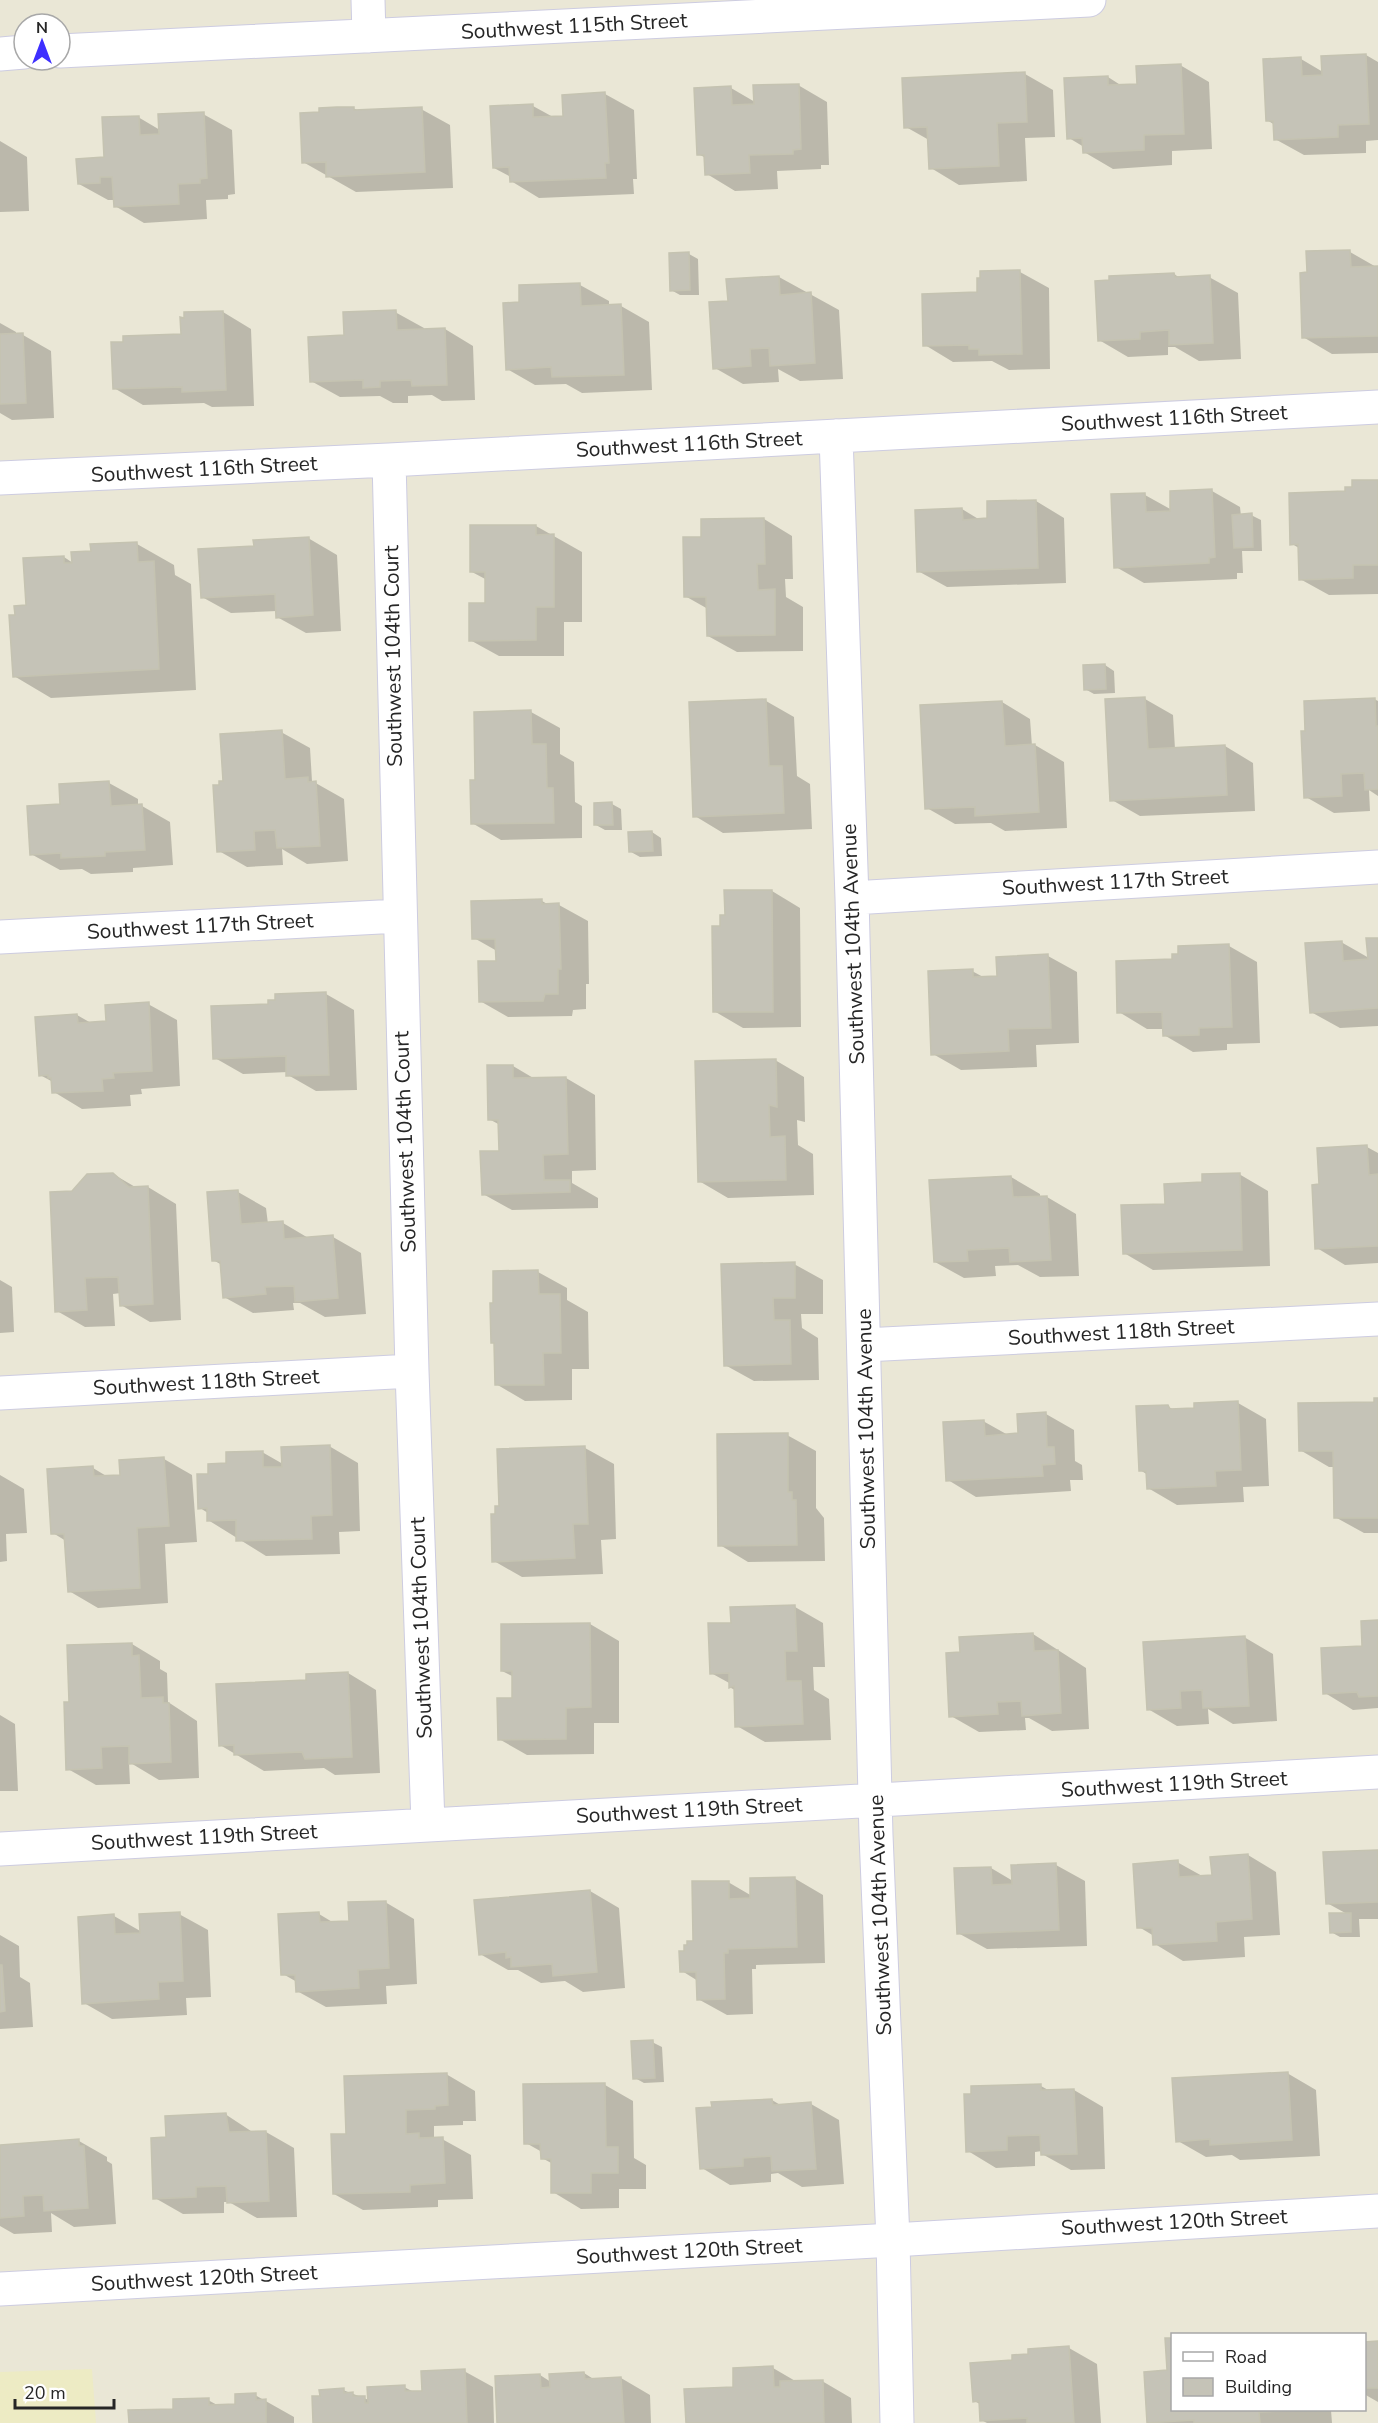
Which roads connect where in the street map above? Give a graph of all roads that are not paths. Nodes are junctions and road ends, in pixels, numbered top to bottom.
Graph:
1 (368, 0) edge
2 (1089, 0) edge
3 (827, 7) edge
4 (369, 36) junction
5 (72, 50) edge
6 (1378, 407) edge
7 (836, 436) junction
8 (389, 460) junction
9 (0, 478) edge
10 (1378, 867) edge
11 (852, 898) junction
12 (399, 916) junction
13 (0, 937) edge
14 (1378, 1319) edge
15 (864, 1345) junction
16 (412, 1371) junction
17 (0, 1393) edge
18 (1378, 1772) edge
19 (875, 1800) junction
20 (428, 1824) junction
21 (0, 1849) edge
22 (1378, 2211) edge
23 (893, 2240) junction
24 (0, 2289) edge
25 (897, 2423) edge

1 - 4 street
2 - 3 street, Southwest 115th Street
3 - 4 street, Southwest 115th Street
4 - 5 street, Southwest 115th Street
6 - 7 street, Southwest 116th Street
7 - 8 street, Southwest 116th Street
7 - 11 street, Southwest 104th Avenue
8 - 9 street, Southwest 116th Street
8 - 12 street, Southwest 104th Court
10 - 11 street, Southwest 117th Street
11 - 15 street, Southwest 104th Avenue
12 - 13 street, Southwest 117th Street
12 - 16 street, Southwest 104th Court
14 - 15 street, Southwest 118th Street
15 - 19 street, Southwest 104th Avenue
16 - 17 street, Southwest 118th Street
16 - 20 street, Southwest 104th Court
18 - 19 street, Southwest 119th Street
19 - 20 street, Southwest 119th Street
19 - 23 street, Southwest 104th Avenue
20 - 21 street, Southwest 119th Street
22 - 23 street, Southwest 120th Street
23 - 24 street, Southwest 120th Street
23 - 25 street, Southwest 104th Avenue

